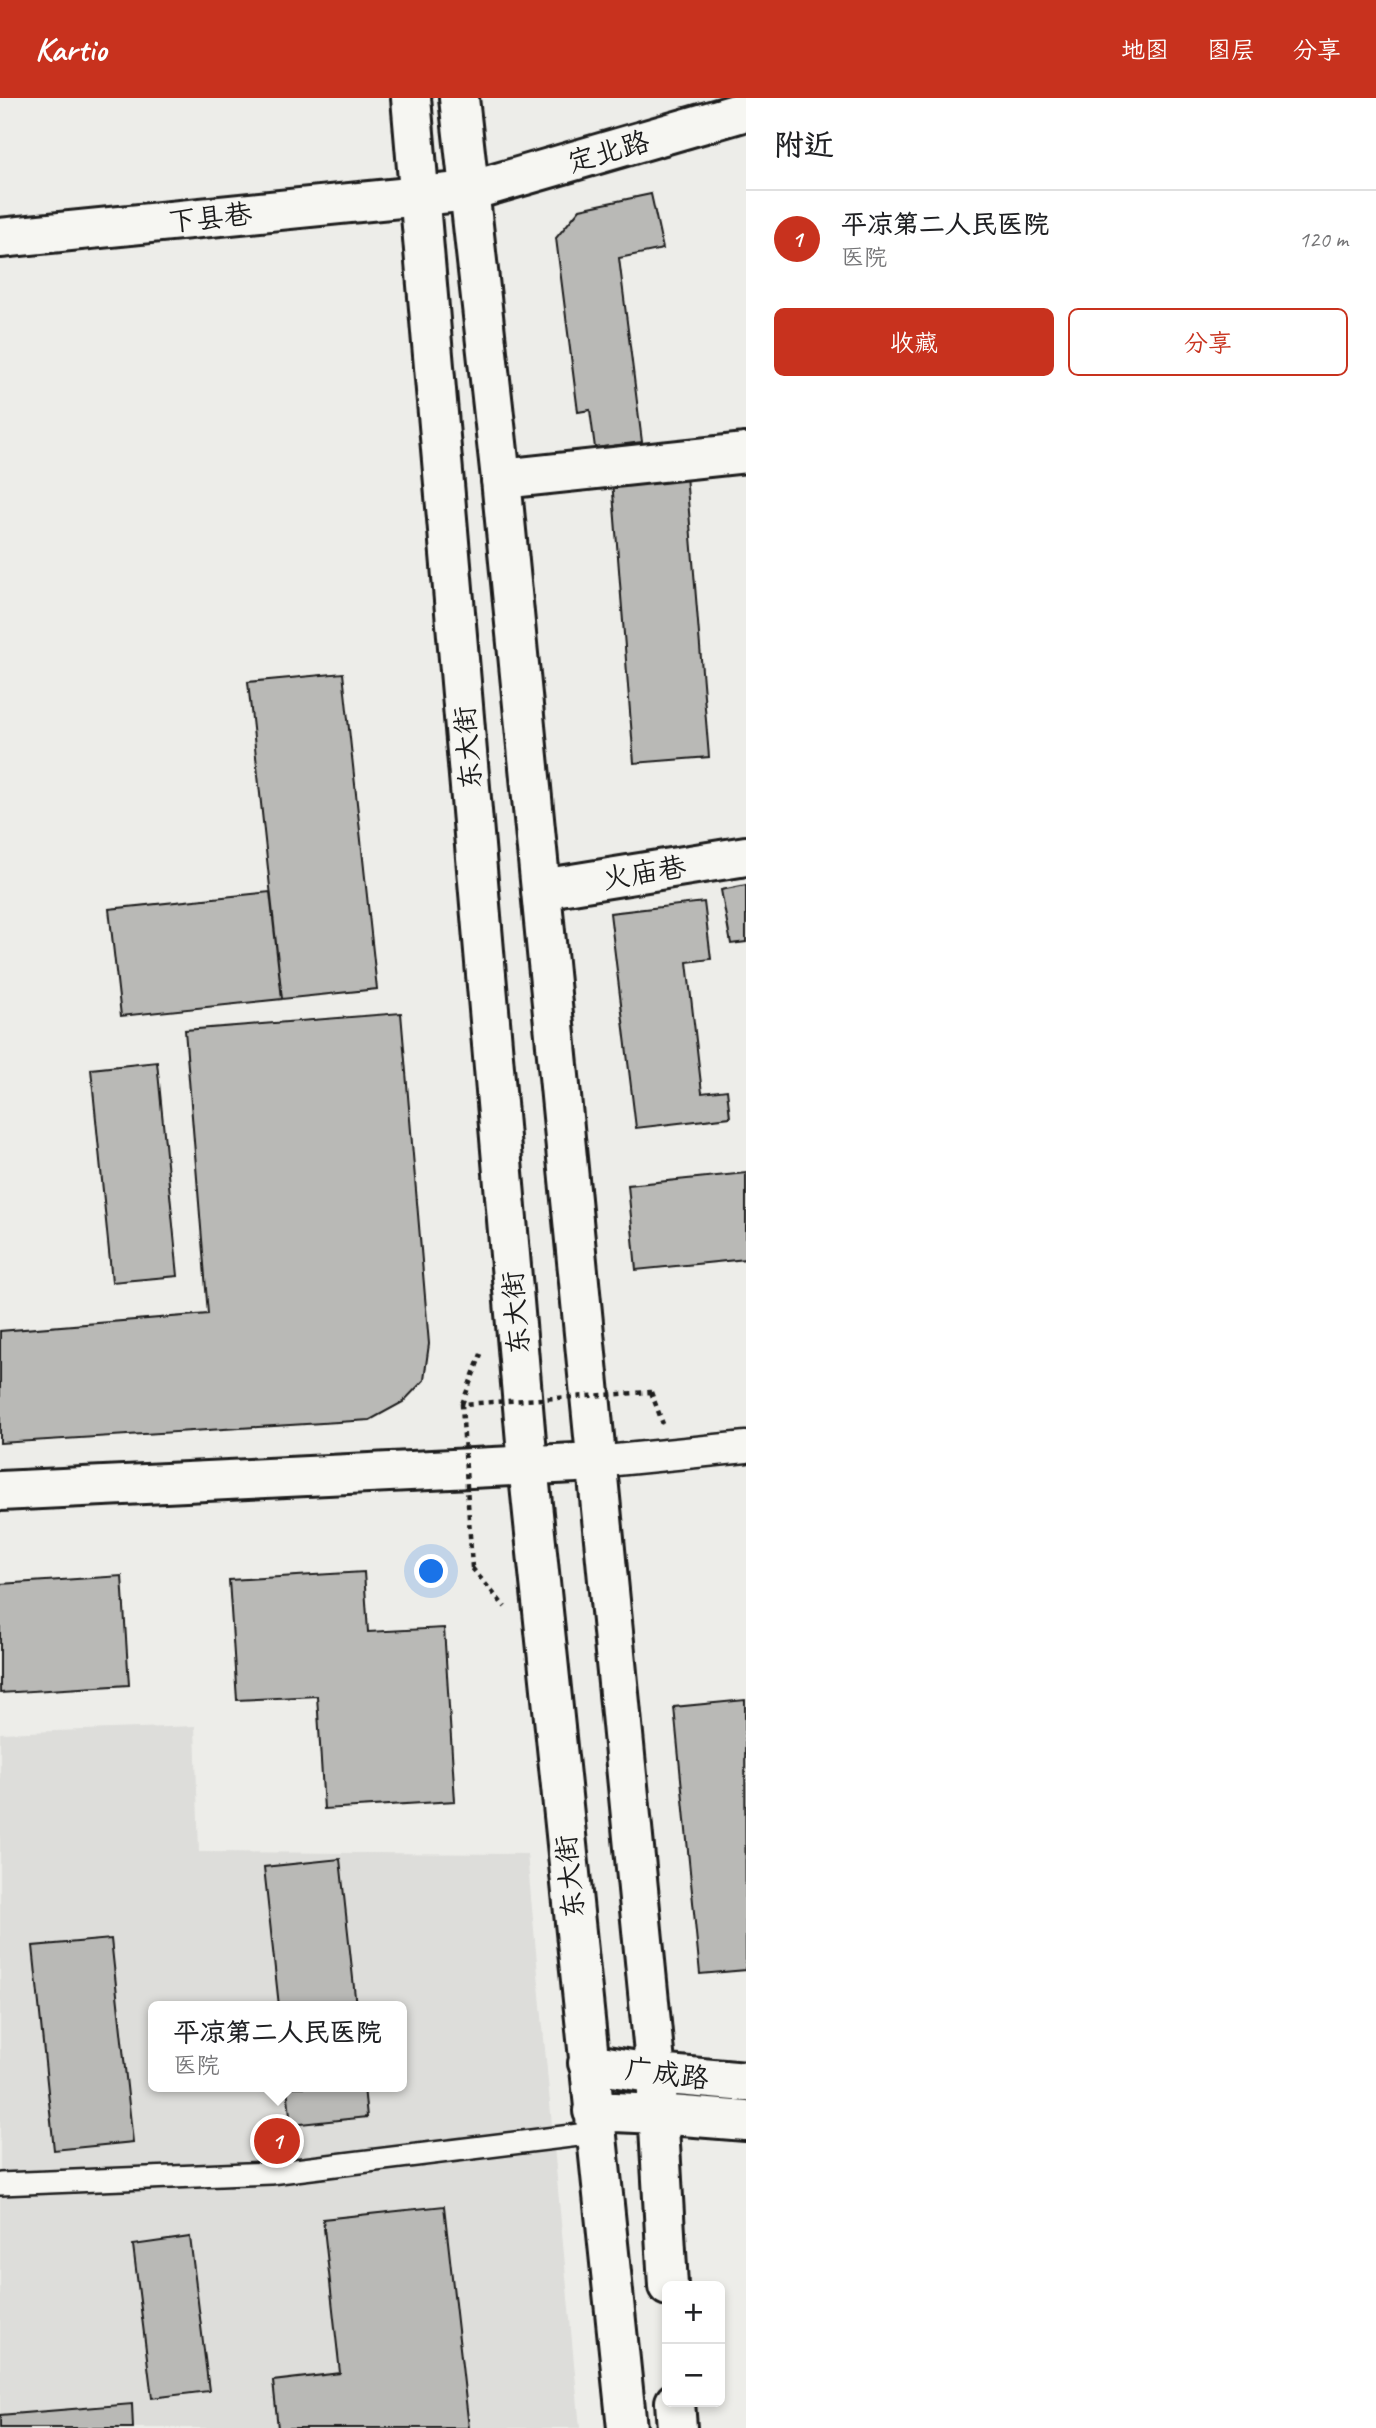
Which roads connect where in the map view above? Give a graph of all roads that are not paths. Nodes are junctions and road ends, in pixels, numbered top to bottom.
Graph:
1 (411, 98) edge
2 (459, 98) edge
3 (746, 111) edge
4 (470, 191) junction
5 (421, 196) junction
6 (0, 238) edge
7 (746, 453) edge
8 (501, 479) junction
9 (746, 856) edge
10 (541, 889) junction
11 (746, 1447) edge
12 (596, 1462) junction
13 (528, 1465) junction
14 (0, 1491) edge
15 (588, 2063) junction
16 (656, 2074) junction
17 (746, 2082) edge
18 (658, 2114) junction
19 (594, 2122) junction
20 (746, 2122) edge
21 (0, 2184) edge
22 (668, 2281) edge
23 (675, 2407) edge
24 (627, 2428) edge
25 (677, 2428) edge

1 - 5 main road, 东大街
2 - 4 main road
3 - 4 main road, 定北路
4 - 5 main road, 定北路
4 - 8 main road
5 - 6 main road, 下县巷
5 - 13 main road, 东大街
7 - 8 main road
8 - 10 main road
9 - 10 main road, 火庙巷
10 - 12 main road
11 - 12 street
12 - 13 main road
12 - 16 main road
13 - 14 main road
13 - 15 main road, 东大街
15 - 16 main road, 广成路
15 - 19 main road, 东大街
16 - 17 main road, 广成路
16 - 18 main road
18 - 19 main road, 广成路
18 - 20 main road, 广成路
18 - 22 main road
19 - 21 lane
19 - 24 main road, 东大街
23 - 25 main road

